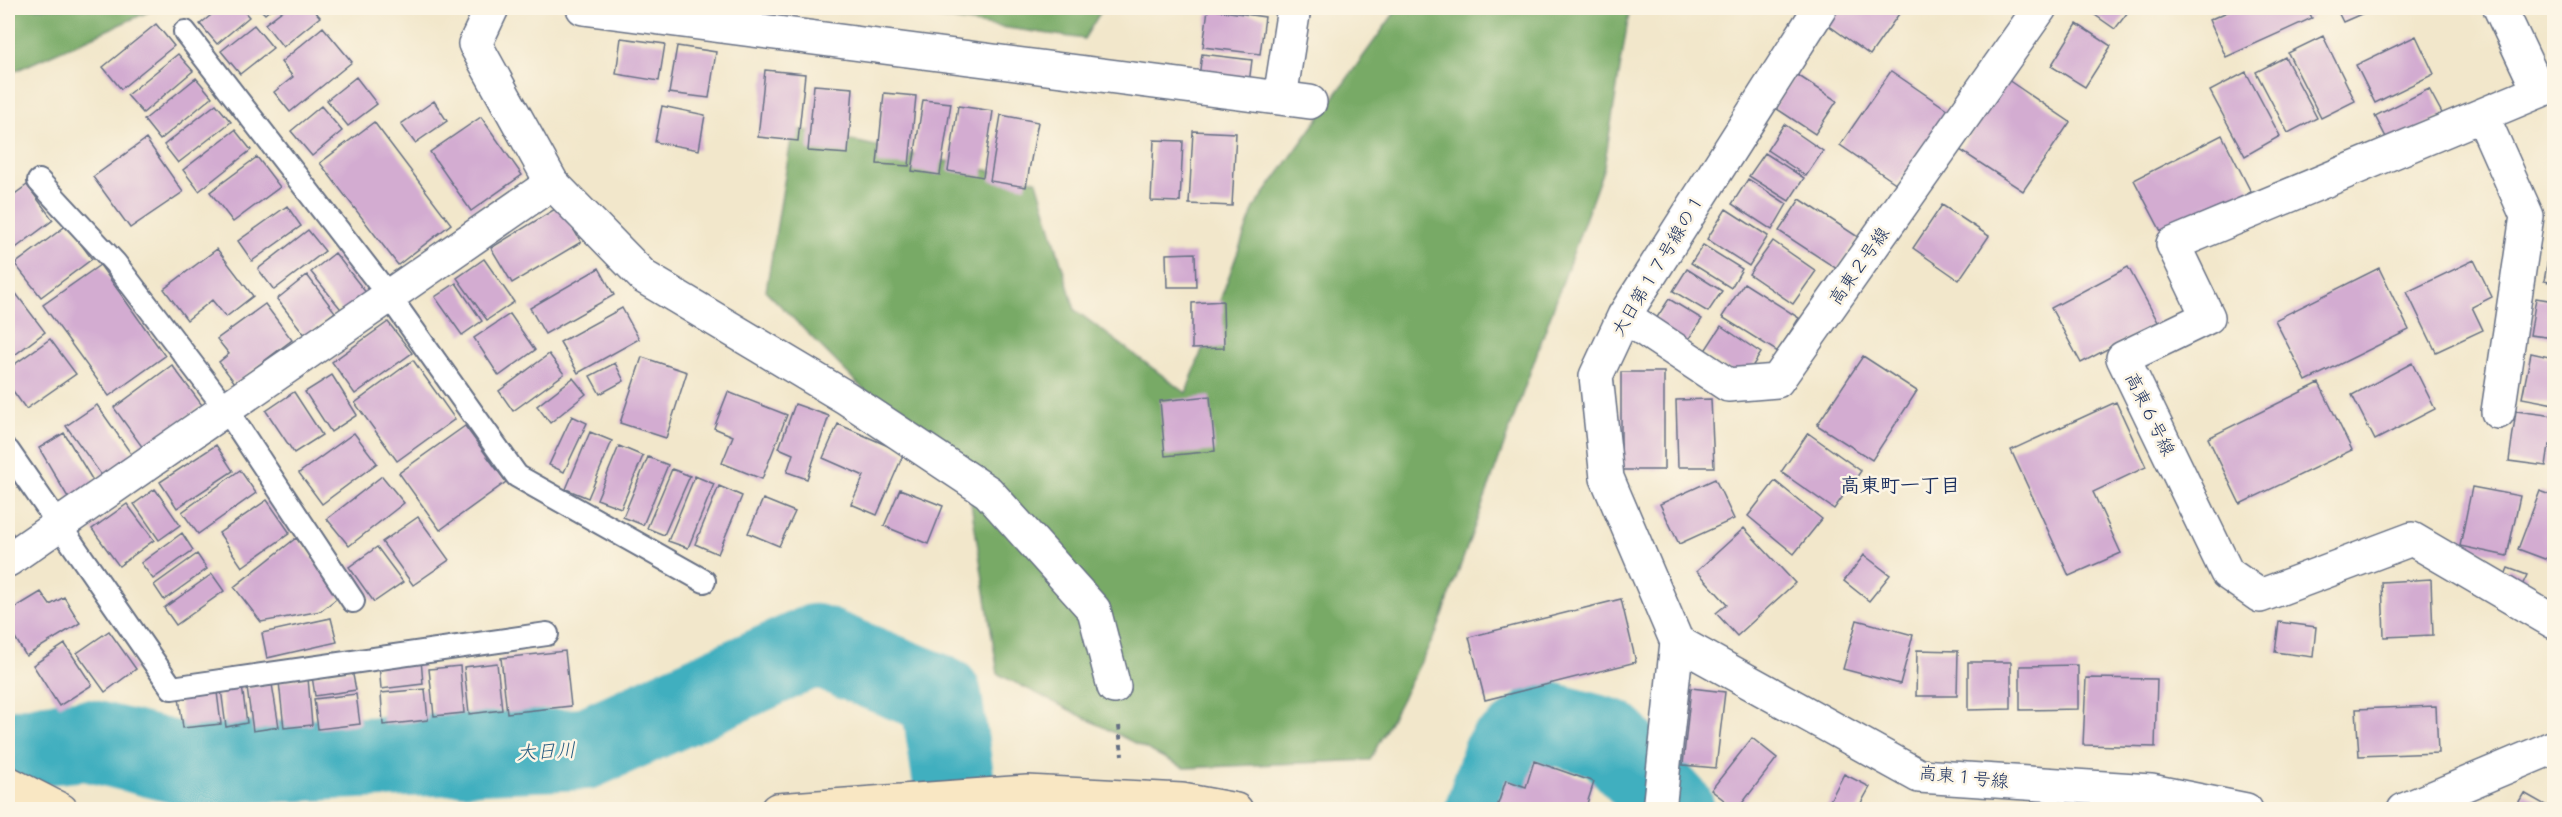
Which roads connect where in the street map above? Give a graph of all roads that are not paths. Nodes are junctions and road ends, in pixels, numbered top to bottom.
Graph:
1 (492, 8) edge
2 (583, 8) edge
3 (1294, 8) edge
4 (1820, 8) edge
5 (2040, 8) edge
6 (2500, 8) edge
7 (185, 32) dead end
8 (2547, 88) edge
9 (2482, 115) junction
10 (39, 181) dead end
11 (552, 183) junction
12 (389, 296) junction
13 (1624, 316) junction
14 (226, 409) junction
15 (2498, 412) dead end
16 (8, 451) edge
17 (59, 525) junction
18 (8, 560) edge
19 (704, 581) dead end
20 (353, 601) dead end
21 (2554, 622) edge
22 (547, 634) dead end
23 (1678, 644) junction
24 (1114, 687) dead end
25 (2554, 747) edge
26 (8, 783) edge
27 (785, 809) edge
28 (61, 810) edge
29 (1236, 810) edge
30 (1659, 810) edge
31 (2246, 810) edge
32 (2404, 810) edge

1 - 11 street
2 - 3 street
4 - 13 street, 大日第１７号線の１
5 - 13 street, 高東２号線
6 - 8 street
7 - 12 lane
8 - 9 street, 高東６号線
9 - 15 street
9 - 21 street, 高東６号線
10 - 14 lane
11 - 12 street
11 - 24 street
12 - 14 street
12 - 19 lane
13 - 23 street, 大日第１７号線の１
14 - 17 street
14 - 20 lane
16 - 17 lane
17 - 18 street
17 - 22 lane
23 - 30 street
23 - 31 street, 高東１号線
25 - 32 street
26 - 28 street
27 - 29 street

